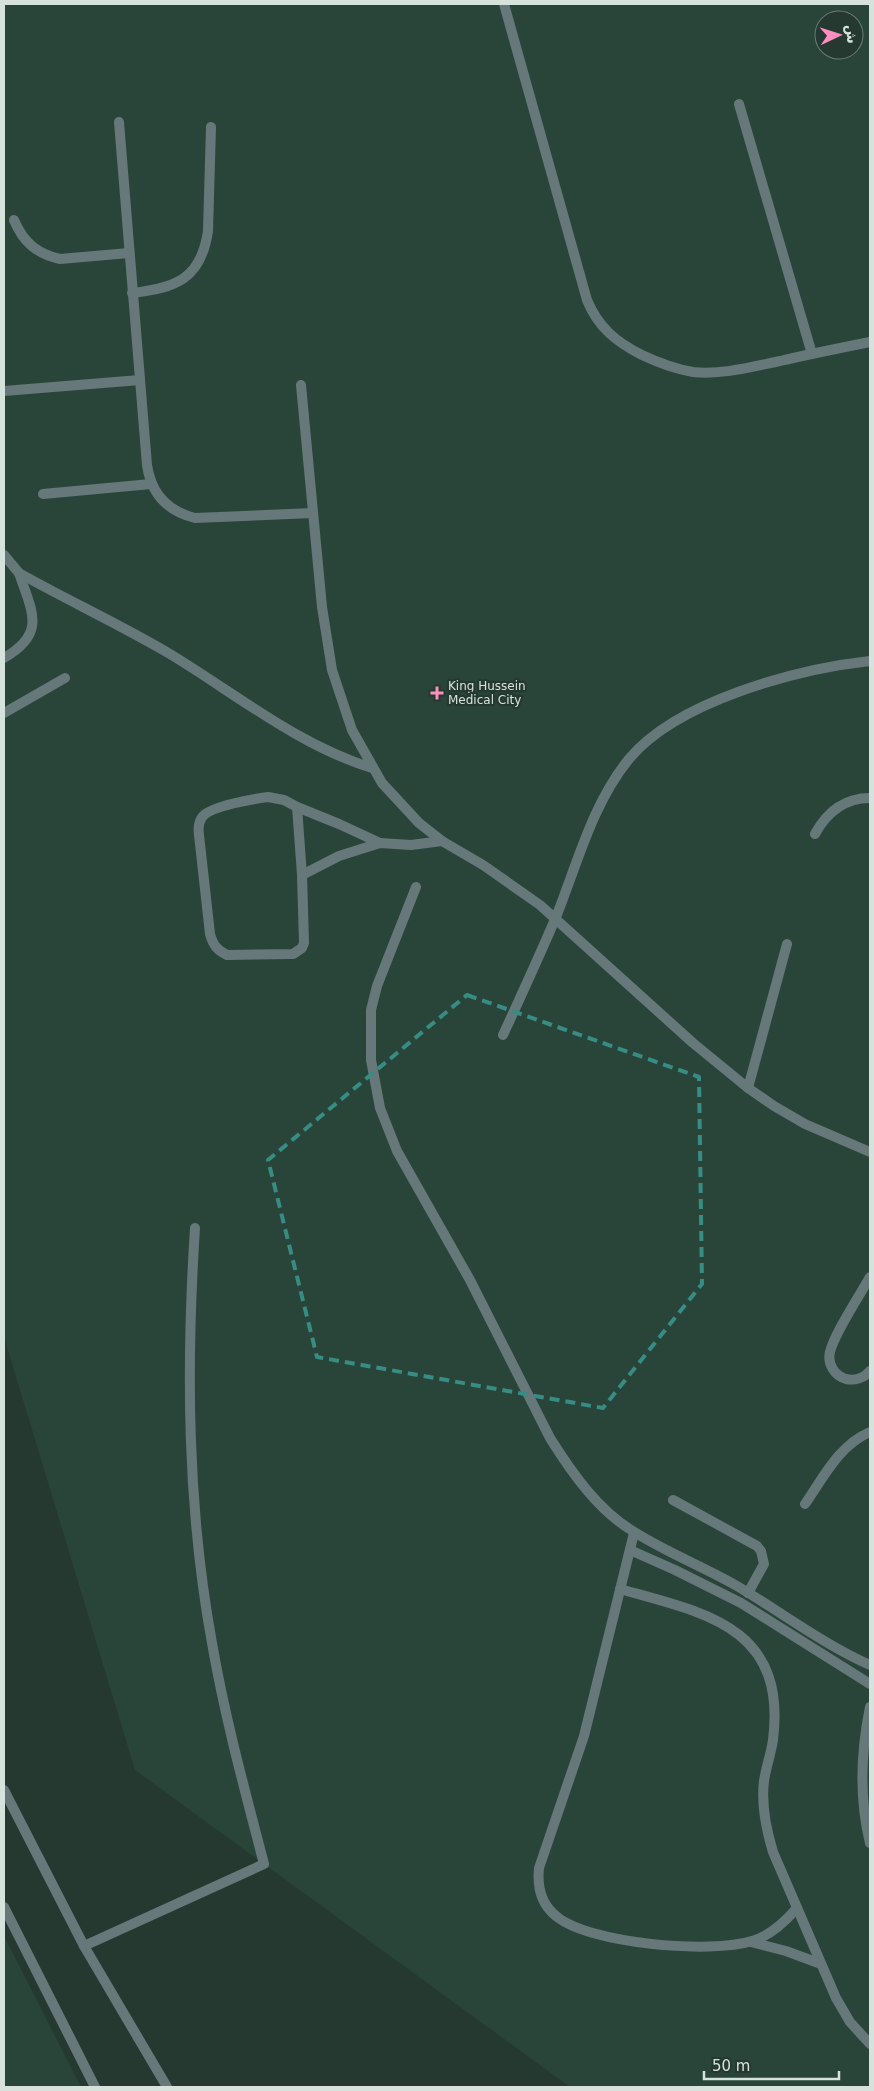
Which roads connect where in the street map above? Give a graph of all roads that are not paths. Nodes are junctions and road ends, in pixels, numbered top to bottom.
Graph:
1 (504, 4) edge
2 (739, 104) dead end
3 (119, 122) dead end
4 (211, 127) dead end
5 (14, 220) dead end
6 (129, 253) junction
7 (132, 294) junction
8 (870, 342) edge
9 (812, 354) junction
10 (140, 380) junction
11 (301, 385) dead end
12 (4, 391) edge
13 (152, 484) junction
14 (43, 494) dead end
15 (313, 513) junction
16 (4, 555) edge
17 (19, 573) junction
18 (4, 658) edge
19 (870, 661) edge
20 (66, 678) dead end
21 (4, 713) edge
22 (372, 768) junction
23 (870, 798) edge
24 (297, 807) junction
25 (816, 834) dead end
26 (442, 842) junction
27 (380, 843) junction
28 (302, 875) junction
29 (416, 886) dead end
30 (555, 919) junction
31 (787, 944) dead end
32 (503, 1035) dead end
33 (748, 1088) junction
34 (870, 1152) edge
35 (195, 1228) dead end
36 (870, 1277) edge
37 (870, 1371) edge
38 (870, 1432) edge
39 (674, 1500) dead end
40 (805, 1504) dead end
41 (634, 1533) junction
42 (630, 1550) junction
43 (620, 1589) junction
44 (748, 1593) junction
45 (870, 1665) edge
46 (870, 1684) edge
47 (870, 1707) edge
48 (4, 1790) edge
49 (870, 1842) edge
50 (4, 1907) edge
51 (797, 1908) junction
52 (750, 1942) junction
53 (84, 1946) junction
54 (821, 1964) junction
55 (870, 2044) edge
56 (95, 2087) edge
57 (167, 2087) edge

1 - 9 street
2 - 9 street
3 - 6 street
4 - 7 street
5 - 6 street
6 - 7 street
7 - 10 street
8 - 9 street
10 - 12 street
10 - 13 street
11 - 15 street
13 - 14 street
13 - 15 street
15 - 22 street
16 - 17 street
17 - 18 street
17 - 22 street
19 - 30 street
20 - 21 street
22 - 26 street
23 - 25 street
24 - 27 street
24 - 28 street
24 - 28 street
26 - 27 street
26 - 30 street
27 - 28 street
29 - 41 street
30 - 32 street
30 - 33 street
31 - 33 street
33 - 34 street
35 - 53 street
36 - 37 street
38 - 40 street
39 - 44 street
41 - 42 street
41 - 44 street
42 - 43 street
42 - 46 street
43 - 51 street
43 - 52 street
44 - 45 street
47 - 49 street
48 - 53 street
50 - 56 street
51 - 52 street
51 - 54 street
52 - 54 street
53 - 57 street
54 - 55 street

